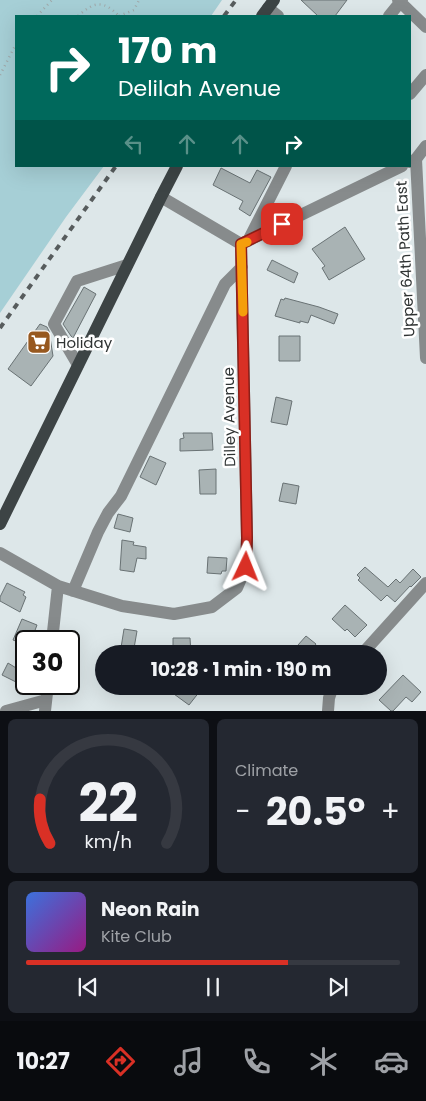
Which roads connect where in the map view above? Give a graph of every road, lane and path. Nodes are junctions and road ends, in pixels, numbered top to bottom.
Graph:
1 (52, 0) edge
2 (140, 0) edge
3 (400, 1) edge
4 (38, 15) edge
5 (79, 15) edge
6 (118, 15) edge
7 (122, 15) edge
8 (390, 15) edge
9 (426, 27) edge
10 (15, 46) edge
11 (0, 75) edge
12 (426, 75) edge
13 (411, 93) edge
14 (426, 146) edge
15 (413, 161) edge
16 (176, 167) edge
17 (400, 167) edge
18 (281, 169) edge
19 (161, 197) junction
20 (245, 243) junction
21 (127, 265) junction
22 (242, 267) junction
23 (426, 358) edge
24 (78, 365) junction
25 (0, 524) edge
26 (0, 553) edge
27 (426, 583) edge
28 (58, 586) junction
29 (73, 591) junction
30 (53, 630) edge
31 (370, 645) edge
32 (330, 695) edge
33 (46, 705) edge
34 (6, 711) edge
35 (328, 711) edge

1 - 4 path
2 - 7 path
3 - 8 street
3 - 9 street
5 - 6 path
10 - 11 path
12 - 13 street
14 - 15 street
15 - 23 street, Upper 64th Path East
16 - 19 main road
17 - 20 street
18 - 20 street
19 - 20 street
19 - 21 main road
20 - 22 street, Dilley Avenue
21 - 24 main road
21 - 24 street
22 - 29 street
22 - 29 street, Dilley Avenue
24 - 25 main road
26 - 28 street
27 - 31 street
28 - 29 street
28 - 30 street
32 - 35 street
33 - 34 street

